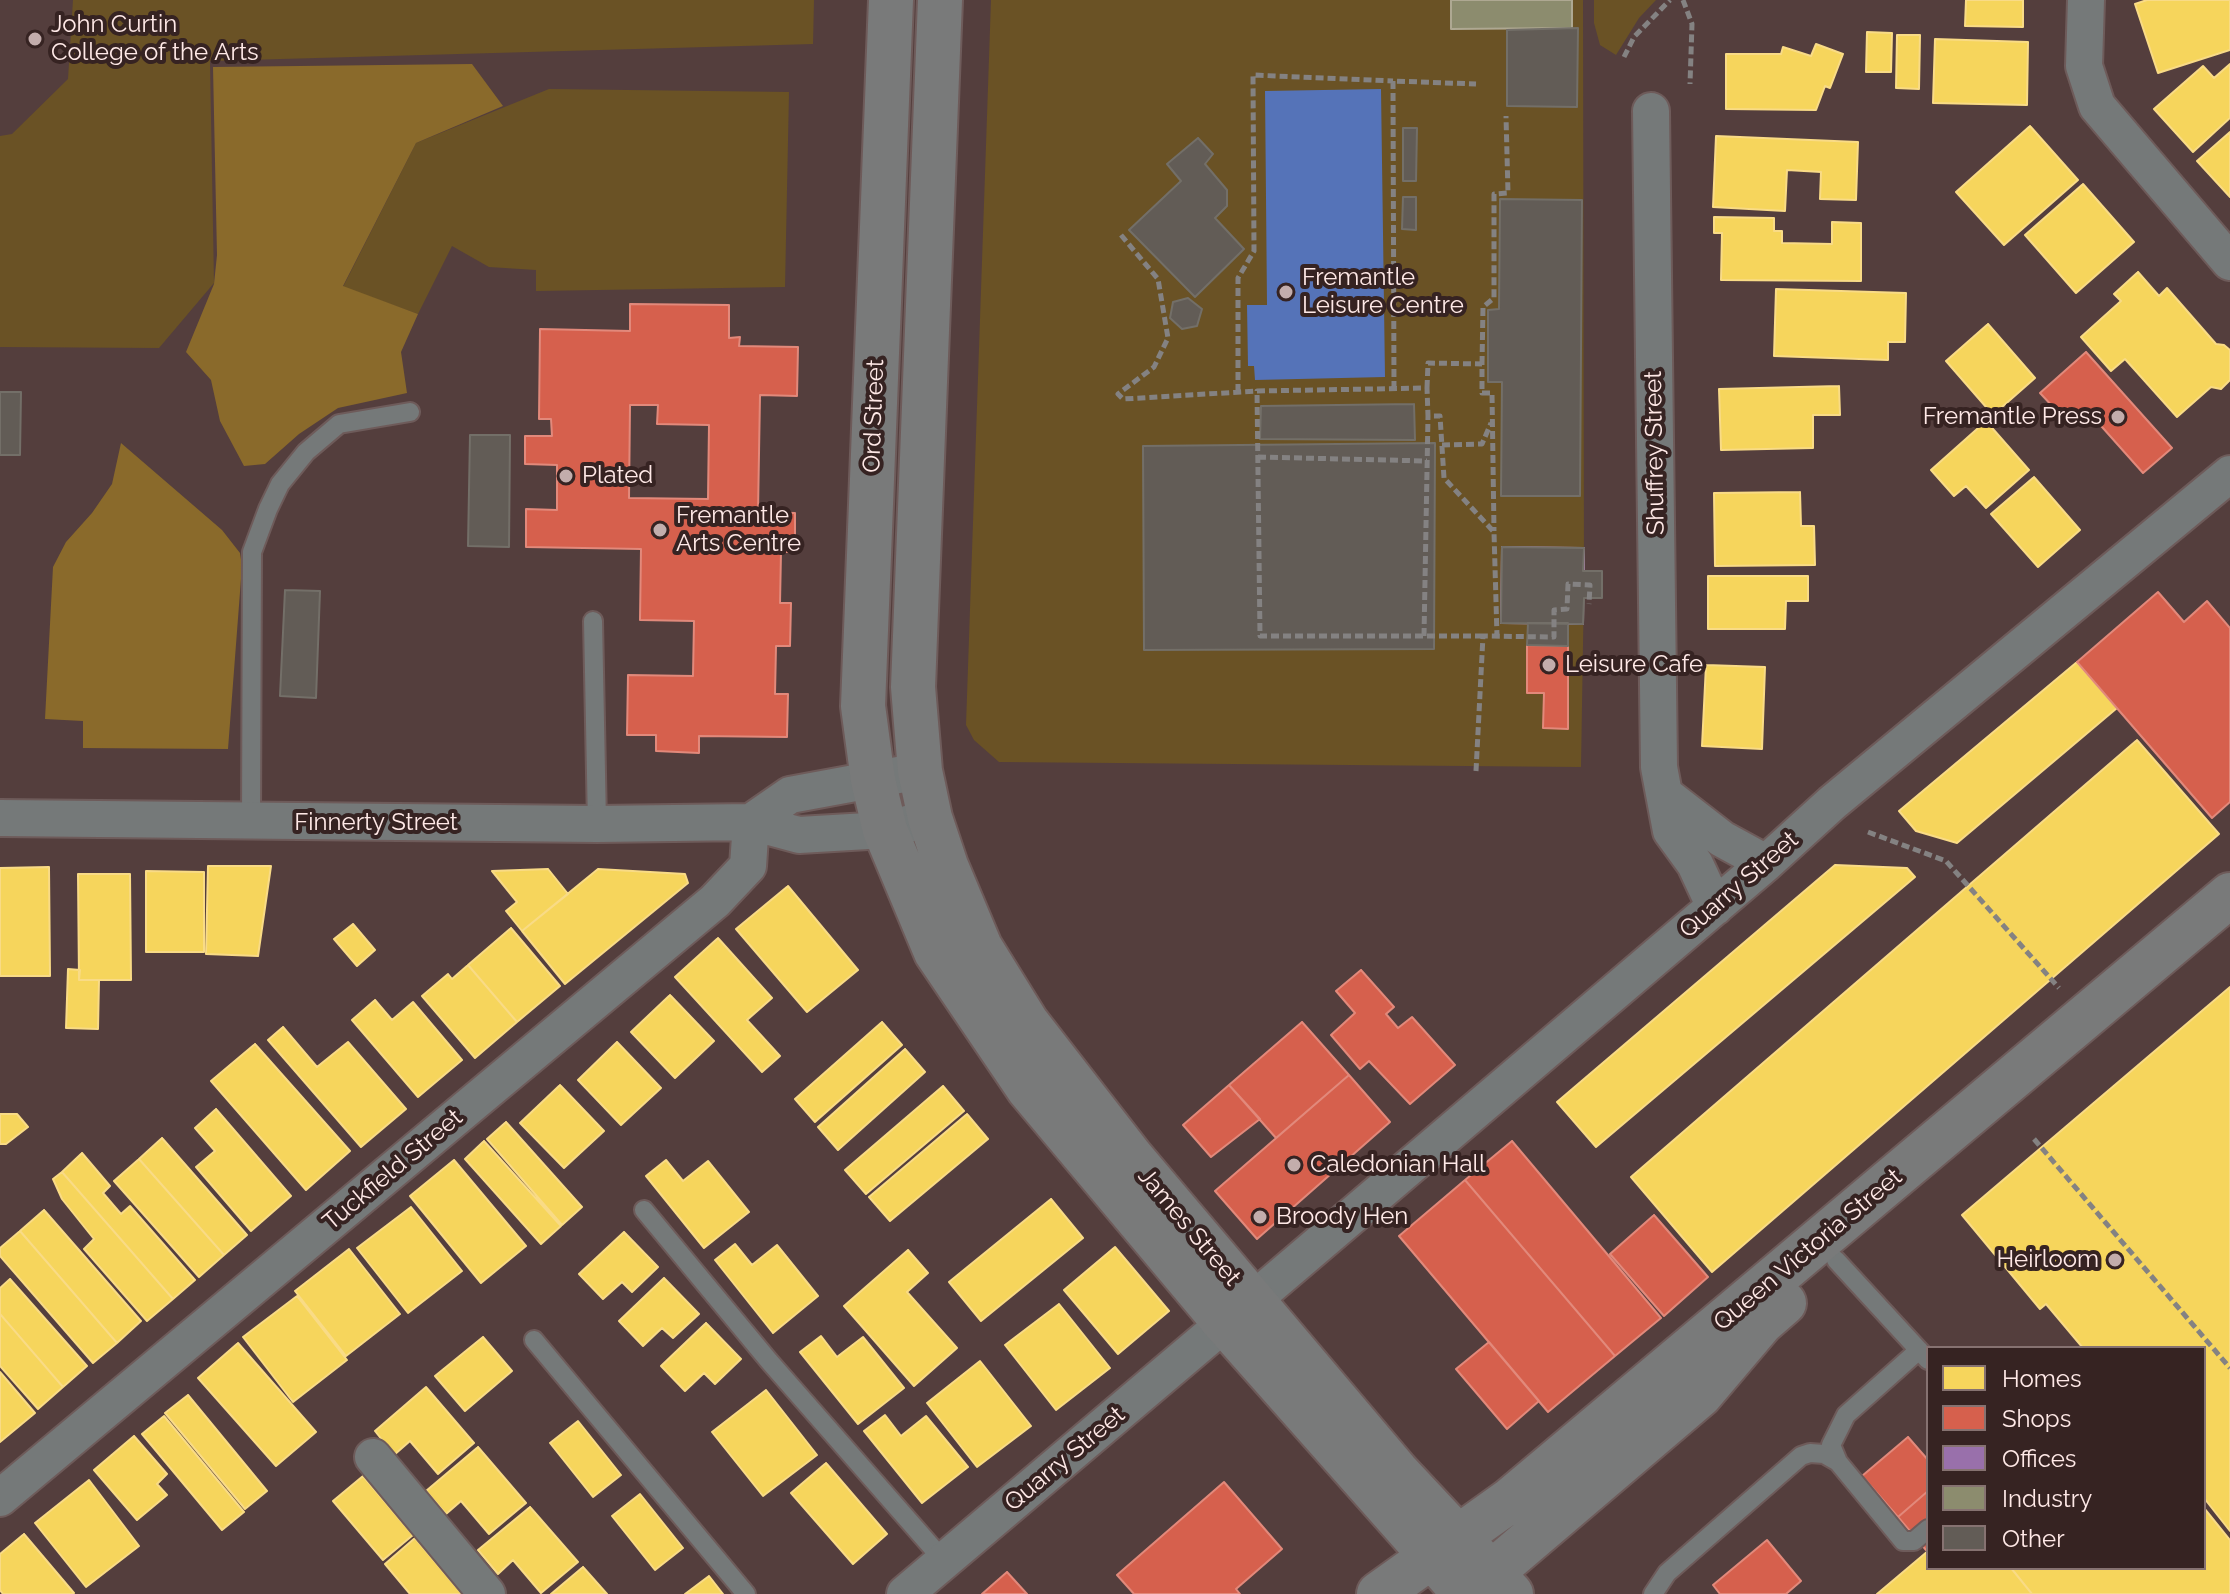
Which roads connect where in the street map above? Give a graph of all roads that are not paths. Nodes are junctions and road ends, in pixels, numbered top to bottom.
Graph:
1 (891, 0) edge
2 (940, 0) edge
3 (2086, 0) edge
4 (1651, 111) dead end
5 (2230, 262) edge
6 (410, 412) dead end
7 (2230, 474) edge
8 (593, 621) dead end
9 (920, 771) junction
10 (873, 780) junction
11 (1664, 794) junction
12 (0, 818) edge
13 (930, 818) junction
14 (251, 822) junction
15 (751, 822) junction
16 (597, 824) junction
17 (885, 830) junction
18 (1766, 863) junction
19 (2230, 895) edge
20 (1715, 907) junction
21 (2230, 928) edge
22 (644, 1210) dead end
23 (1836, 1260) junction
24 (1238, 1312) junction
25 (534, 1340) dead end
26 (1924, 1355) edge
27 (1846, 1415) junction
28 (1801, 1456) junction
29 (373, 1457) dead end
30 (1838, 1462) junction
31 (0, 1498) edge
32 (1926, 1531) edge
33 (1445, 1547) junction
34 (944, 1561) junction
35 (1484, 1589) edge
36 (487, 1594) edge
37 (746, 1594) edge
38 (905, 1594) edge
39 (1379, 1594) edge
40 (1653, 1594) edge

1 - 10 main road, Ord Street
2 - 9 main road, Ord Street
3 - 5 street
4 - 11 street, Shuffrey Street
6 - 14 lane
7 - 18 street, Quarry Street
8 - 16 lane
9 - 10 street
9 - 13 main road, Ord Street
10 - 15 street
10 - 17 main road, Ord Street
11 - 18 street
11 - 20 street, Shuffrey Street
12 - 14 street, Finnerty Street
13 - 17 street, Finnerty Street
13 - 24 main road, James Street
14 - 16 street, Finnerty Street
15 - 16 street, Finnerty Street
15 - 17 street, Finnerty Street
15 - 31 street, Tuckfield Street
17 - 24 main road, James Street
18 - 20 street, Quarry Street
19 - 33 main road, Queen Victoria Street
20 - 24 street, Quarry Street
21 - 23 main road, Queen Victoria Street
22 - 34 lane
23 - 26 lane
23 - 35 main road, Queen Victoria Street
24 - 33 main road, James Street
24 - 34 street, Quarry Street
25 - 37 lane
26 - 27 lane
27 - 28 lane
27 - 30 lane
28 - 30 lane
28 - 40 lane
29 - 36 street
30 - 32 lane
33 - 35 main road, James Street
33 - 39 main road, Queen Victoria Street
34 - 38 street, Quarry Street

